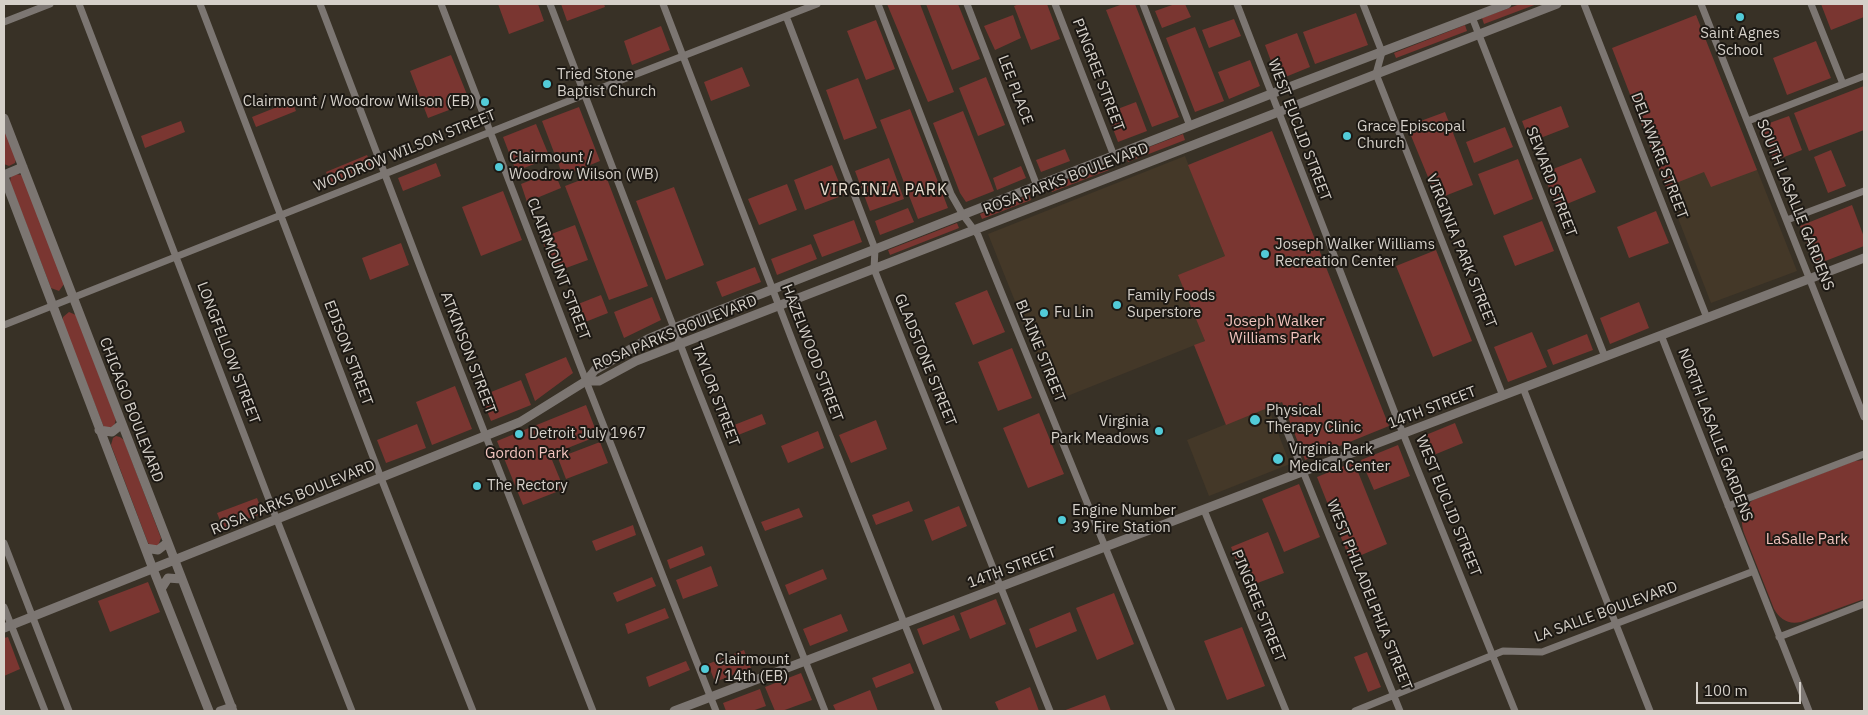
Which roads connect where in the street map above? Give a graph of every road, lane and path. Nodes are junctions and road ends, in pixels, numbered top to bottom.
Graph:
1 (50, 4) edge
2 (79, 4) edge
3 (200, 4) edge
4 (320, 4) edge
5 (441, 4) edge
6 (550, 4) edge
7 (663, 4) edge
8 (817, 4) edge
9 (878, 4) edge
10 (966, 4) edge
11 (1055, 4) edge
12 (1143, 4) edge
13 (1237, 4) edge
14 (1363, 4) edge
15 (1506, 4) edge
16 (1557, 4) edge
17 (1584, 4) edge
18 (1701, 4) edge
19 (1811, 4) edge
20 (786, 16) junction
21 (1472, 17) junction
22 (4, 22) edge
23 (1478, 34) junction
24 (1382, 52) junction
25 (683, 56) junction
26 (1376, 74) junction
27 (1864, 76) edge
28 (1843, 84) junction
29 (585, 94) junction
30 (1270, 94) junction
31 (1278, 112) junction
32 (4, 118) edge
33 (1748, 122) junction
34 (1190, 126) junction
35 (490, 132) junction
36 (1114, 156) junction
37 (23, 167) junction
38 (385, 174) junction
39 (4, 176) edge
40 (1037, 186) junction
41 (1864, 190) edge
42 (280, 215) junction
43 (963, 215) junction
44 (1787, 220) junction
45 (974, 230) junction
46 (875, 249) junction
47 (176, 257) junction
48 (1864, 258) edge
49 (874, 269) junction
50 (1810, 279) junction
51 (772, 289) junction
52 (74, 298) junction
53 (779, 306) junction
54 (52, 307) junction
55 (1707, 318) junction
56 (4, 325) edge
57 (674, 328) junction
58 (1661, 336) junction
59 (680, 344) junction
60 (1605, 357) junction
61 (586, 381) junction
62 (1523, 388) junction
63 (1503, 396) junction
64 (1277, 406) dead end
65 (1864, 417) edge
66 (122, 424) junction
67 (100, 430) junction
68 (1403, 434) junction
69 (486, 436) junction
70 (1864, 454) edge
71 (1304, 472) junction
72 (381, 478) junction
73 (1728, 506) junction
74 (1204, 510) junction
75 (276, 520) junction
76 (4, 543) edge
77 (167, 543) junction
78 (145, 548) junction
79 (1105, 548) junction
80 (174, 561) junction
81 (153, 569) junction
82 (1754, 572) junction
83 (181, 578) junction
84 (1000, 586) junction
85 (161, 589) junction
86 (1864, 604) edge
87 (4, 608) edge
88 (32, 616) junction
89 (904, 623) junction
90 (1616, 624) junction
91 (7, 626) edge
92 (1779, 637) junction
93 (1494, 655) junction
94 (805, 661) junction
95 (1394, 696) junction
96 (710, 697) junction
97 (232, 709) edge
98 (45, 711) edge
99 (69, 711) edge
100 (209, 711) edge
101 (220, 711) edge
102 (352, 711) edge
103 (473, 711) edge
104 (593, 711) edge
105 (674, 711) edge
106 (716, 711) edge
107 (825, 711) edge
108 (939, 711) edge
109 (1050, 711) edge
110 (1172, 711) edge
111 (1286, 711) edge
112 (1355, 711) edge
113 (1400, 711) edge
114 (1515, 711) edge
115 (1650, 711) edge
116 (1809, 711) edge

1 - 22 street
2 - 47 street, LONGFELLOW STREET
3 - 42 street, EDISON STREET
4 - 38 street, ATKINSON STREET
5 - 35 street, CLAIRMOUNT STREET
6 - 29 street, TAYLOR STREET
7 - 25 street, HAZELWOOD STREET
8 - 20 street, WOODROW WILSON STREET
9 - 43 street, BLAINE STREET
10 - 40 street, LEE PLACE
11 - 36 street, PINGREE STREET
12 - 34 street
13 - 30 street, WEST EUCLID STREET
14 - 24 street
15 - 21 street, ROSA PARKS BOULEVARD
16 - 23 street, ROSA PARKS BOULEVARD
17 - 55 street, DELAWARE STREET
18 - 33 street, SOUTH LASALLE GARDENS
19 - 28 street
20 - 25 street, WOODROW WILSON STREET
20 - 46 street, GLADSTONE STREET
21 - 23 street, SEWARD STREET
21 - 24 street, ROSA PARKS BOULEVARD
23 - 26 street, ROSA PARKS BOULEVARD
23 - 60 street, SEWARD STREET
24 - 26 street
24 - 30 street, ROSA PARKS BOULEVARD
25 - 29 street, WOODROW WILSON STREET
25 - 51 street, HAZELWOOD STREET
26 - 31 street, ROSA PARKS BOULEVARD
26 - 63 street, VIRGINIA PARK STREET
27 - 28 street
28 - 33 street
29 - 35 street, WOODROW WILSON STREET
29 - 57 street, TAYLOR STREET
30 - 31 street, WEST EUCLID STREET
30 - 34 street, ROSA PARKS BOULEVARD
31 - 45 street, ROSA PARKS BOULEVARD
31 - 68 street, WEST EUCLID STREET
32 - 37 street, CHICAGO BOULEVARD
33 - 44 street, SOUTH LASALLE GARDENS
34 - 36 street, ROSA PARKS BOULEVARD
35 - 38 street, WOODROW WILSON STREET
35 - 61 street, CLAIRMOUNT STREET
36 - 40 street, ROSA PARKS BOULEVARD
37 - 39 street
37 - 52 street, CHICAGO BOULEVARD
38 - 42 street, WOODROW WILSON STREET
38 - 69 street, ATKINSON STREET
39 - 54 street
40 - 43 street, ROSA PARKS BOULEVARD
41 - 44 street
42 - 47 street, WOODROW WILSON STREET
42 - 72 street, EDISON STREET
43 - 45 street, BLAINE STREET
43 - 46 street, ROSA PARKS BOULEVARD
44 - 50 street, SOUTH LASALLE GARDENS
45 - 49 street, ROSA PARKS BOULEVARD
45 - 79 street, BLAINE STREET
46 - 49 street, GLADSTONE STREET
46 - 51 street, ROSA PARKS BOULEVARD
47 - 52 street, WOODROW WILSON STREET
47 - 75 street, LONGFELLOW STREET
48 - 50 street, 14TH STREET
49 - 53 street, ROSA PARKS BOULEVARD
49 - 84 street, GLADSTONE STREET
50 - 55 street, 14TH STREET
50 - 65 street, SOUTH LASALLE GARDENS
51 - 53 street, HAZELWOOD STREET
51 - 57 street, ROSA PARKS BOULEVARD
52 - 54 street, WOODROW WILSON STREET
52 - 66 street, CHICAGO BOULEVARD
53 - 59 street, ROSA PARKS BOULEVARD
53 - 89 street, HAZELWOOD STREET
54 - 56 street, WOODROW WILSON STREET
54 - 67 street
55 - 58 street, 14TH STREET
57 - 59 street, TAYLOR STREET
57 - 61 street, ROSA PARKS BOULEVARD
58 - 60 street, 14TH STREET
58 - 73 street, NORTH LASALLE GARDENS
59 - 61 street, ROSA PARKS BOULEVARD
59 - 94 street, TAYLOR STREET
60 - 62 street, 14TH STREET
61 - 69 street, ROSA PARKS BOULEVARD
61 - 96 street, CLAIRMOUNT STREET
62 - 63 street, 14TH STREET
62 - 90 street
63 - 68 street, 14TH STREET
64 - 71 street, WEST PHILADELPHIA STREET
66 - 67 street
66 - 77 street, CHICAGO BOULEVARD
67 - 78 street
68 - 71 street, 14TH STREET
68 - 93 street, WEST EUCLID STREET
69 - 72 street, ROSA PARKS BOULEVARD
69 - 104 street, ATKINSON STREET
70 - 73 street
71 - 74 street, 14TH STREET
71 - 95 street, WEST PHILADELPHIA STREET
72 - 75 street, ROSA PARKS BOULEVARD
72 - 103 street, EDISON STREET
73 - 82 street, NORTH LASALLE GARDENS
74 - 79 street, 14TH STREET
74 - 111 street, PINGREE STREET
75 - 80 street, ROSA PARKS BOULEVARD
75 - 102 street, LONGFELLOW STREET
76 - 88 street
77 - 78 street
77 - 80 street, CHICAGO BOULEVARD
78 - 81 street
79 - 84 street, 14TH STREET
79 - 110 street, BLAINE STREET
80 - 81 street, ROSA PARKS BOULEVARD
80 - 83 street, CHICAGO BOULEVARD
81 - 85 street
81 - 88 street, ROSA PARKS BOULEVARD
82 - 90 street, LA SALLE BOULEVARD
82 - 92 street, NORTH LASALLE GARDENS
83 - 85 street
83 - 97 street, CHICAGO BOULEVARD
84 - 89 street, 14TH STREET
84 - 109 street, GLADSTONE STREET
85 - 100 street
86 - 92 street
87 - 91 street
88 - 91 street, ROSA PARKS BOULEVARD
88 - 99 street
89 - 94 street, 14TH STREET
89 - 108 street, HAZELWOOD STREET
90 - 93 street, LA SALLE BOULEVARD
90 - 115 street
91 - 98 street
92 - 116 street, NORTH LASALLE GARDENS
93 - 95 street, LA SALLE BOULEVARD
93 - 114 street, WEST EUCLID STREET
94 - 96 street, 14TH STREET
94 - 107 street, TAYLOR STREET
95 - 112 street, LA SALLE BOULEVARD
95 - 113 street, WEST PHILADELPHIA STREET
96 - 105 street, 14TH STREET
96 - 106 street, CLAIRMOUNT STREET
97 - 101 street

